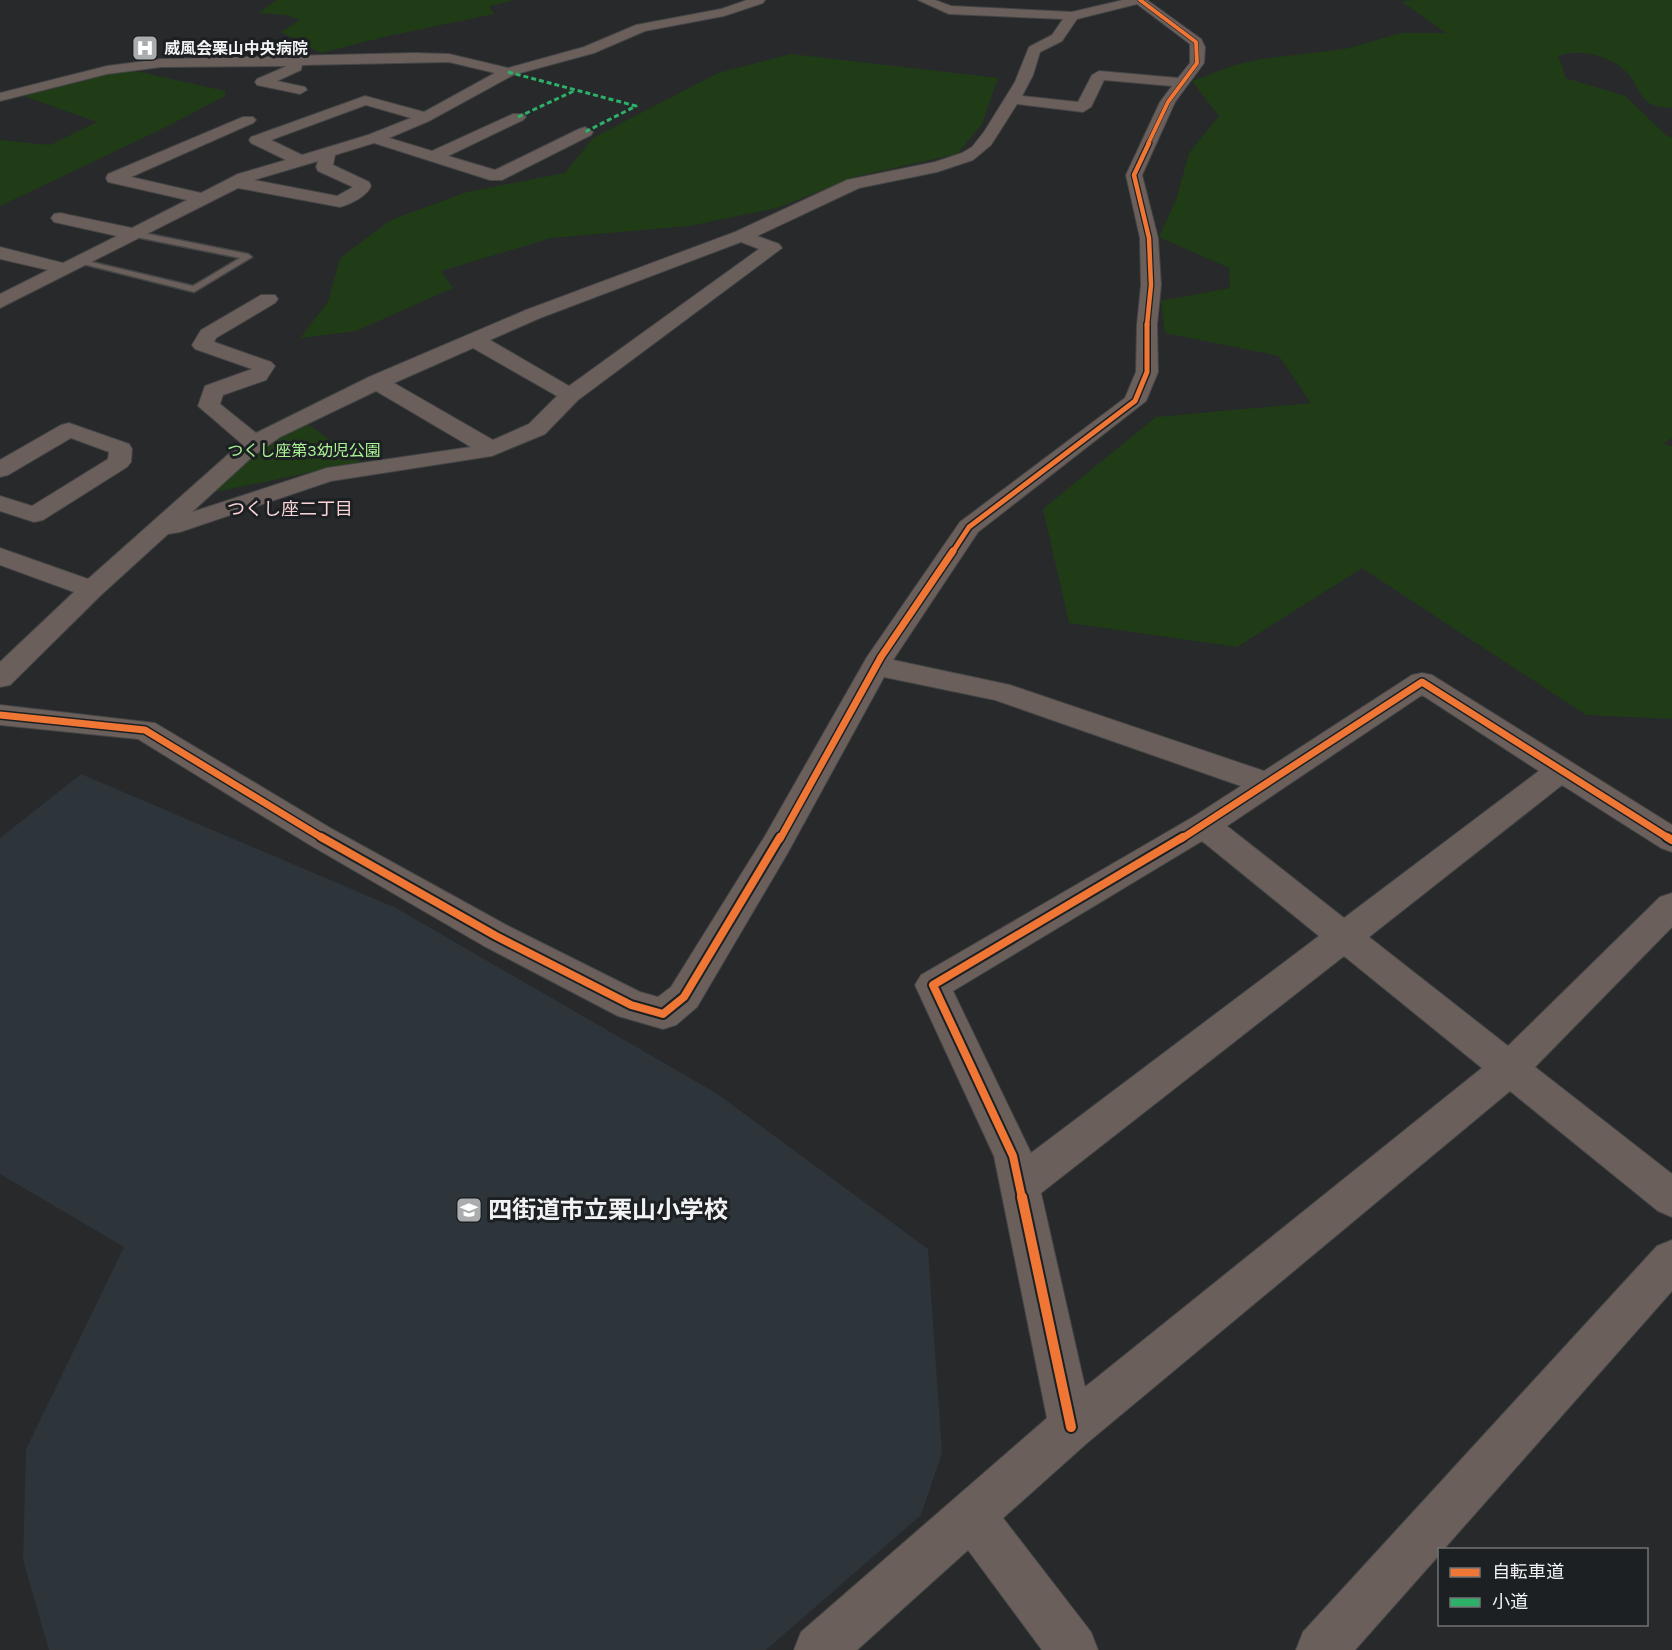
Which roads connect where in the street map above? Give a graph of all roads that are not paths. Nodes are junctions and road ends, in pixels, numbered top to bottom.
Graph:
1 (759, 0) edge
2 (924, 0) edge
3 (1140, 0) edge
4 (1072, 16) junction
5 (308, 62) junction
6 (508, 72) junction
7 (1182, 82) junction
8 (300, 90) dead end
9 (0, 97) edge
10 (1012, 99) junction
11 (426, 117) junction
12 (518, 117) dead end
13 (248, 120) dead end
14 (585, 132) dead end
15 (374, 138) junction
16 (328, 152) junction
17 (434, 156) junction
18 (300, 160) junction
19 (235, 182) junction
20 (204, 199) junction
21 (60, 218) dead end
22 (134, 234) junction
23 (741, 236) junction
24 (0, 253) edge
25 (73, 266) junction
26 (268, 299) dead end
27 (0, 302) edge
28 (474, 340) junction
29 (377, 382) junction
30 (570, 395) junction
31 (256, 444) junction
32 (492, 449) junction
33 (0, 470) edge
34 (0, 503) edge
35 (160, 530) junction
36 (0, 556) edge
37 (92, 589) junction
38 (876, 666) junction
39 (0, 678) edge
40 (0, 715) edge
41 (1561, 770) junction
42 (1268, 784) junction
43 (1204, 825) junction
44 (1672, 840) edge
45 (1672, 906) edge
46 (1344, 936) junction
47 (1510, 1068) junction
48 (1019, 1186) junction
49 (1672, 1198) edge
50 (1672, 1260) edge
51 (1071, 1427) junction
52 (971, 1515) junction
53 (819, 1650) edge
54 (1073, 1650) edge
55 (1321, 1650) edge

1 - 6 street
2 - 4 street
3 - 4 street
3 - 7 street
4 - 10 street
5 - 6 street
5 - 8 street
5 - 9 street
6 - 11 street
7 - 10 street
7 - 38 street
10 - 23 street
11 - 15 street
11 - 18 street
12 - 17 street
13 - 20 street
14 - 17 street
15 - 16 street
15 - 17 street
16 - 18 street
16 - 19 street
18 - 19 street
19 - 20 street
20 - 22 street
21 - 22 street
22 - 25 street
22 - 25 lane
23 - 28 street
23 - 30 street
24 - 25 street
25 - 27 street
26 - 31 street
28 - 29 street
28 - 30 street
29 - 31 street
29 - 32 street
30 - 32 street
31 - 35 street
32 - 35 street
33 - 34 street
35 - 37 street
36 - 37 street
37 - 39 street
38 - 40 street
38 - 42 street
41 - 42 street
41 - 44 street
41 - 46 street
42 - 43 street
43 - 46 street
43 - 48 street
45 - 47 street
46 - 47 street
46 - 48 street
47 - 49 street
47 - 51 street
48 - 51 street
50 - 55 street
51 - 52 street
52 - 53 street
52 - 54 street

